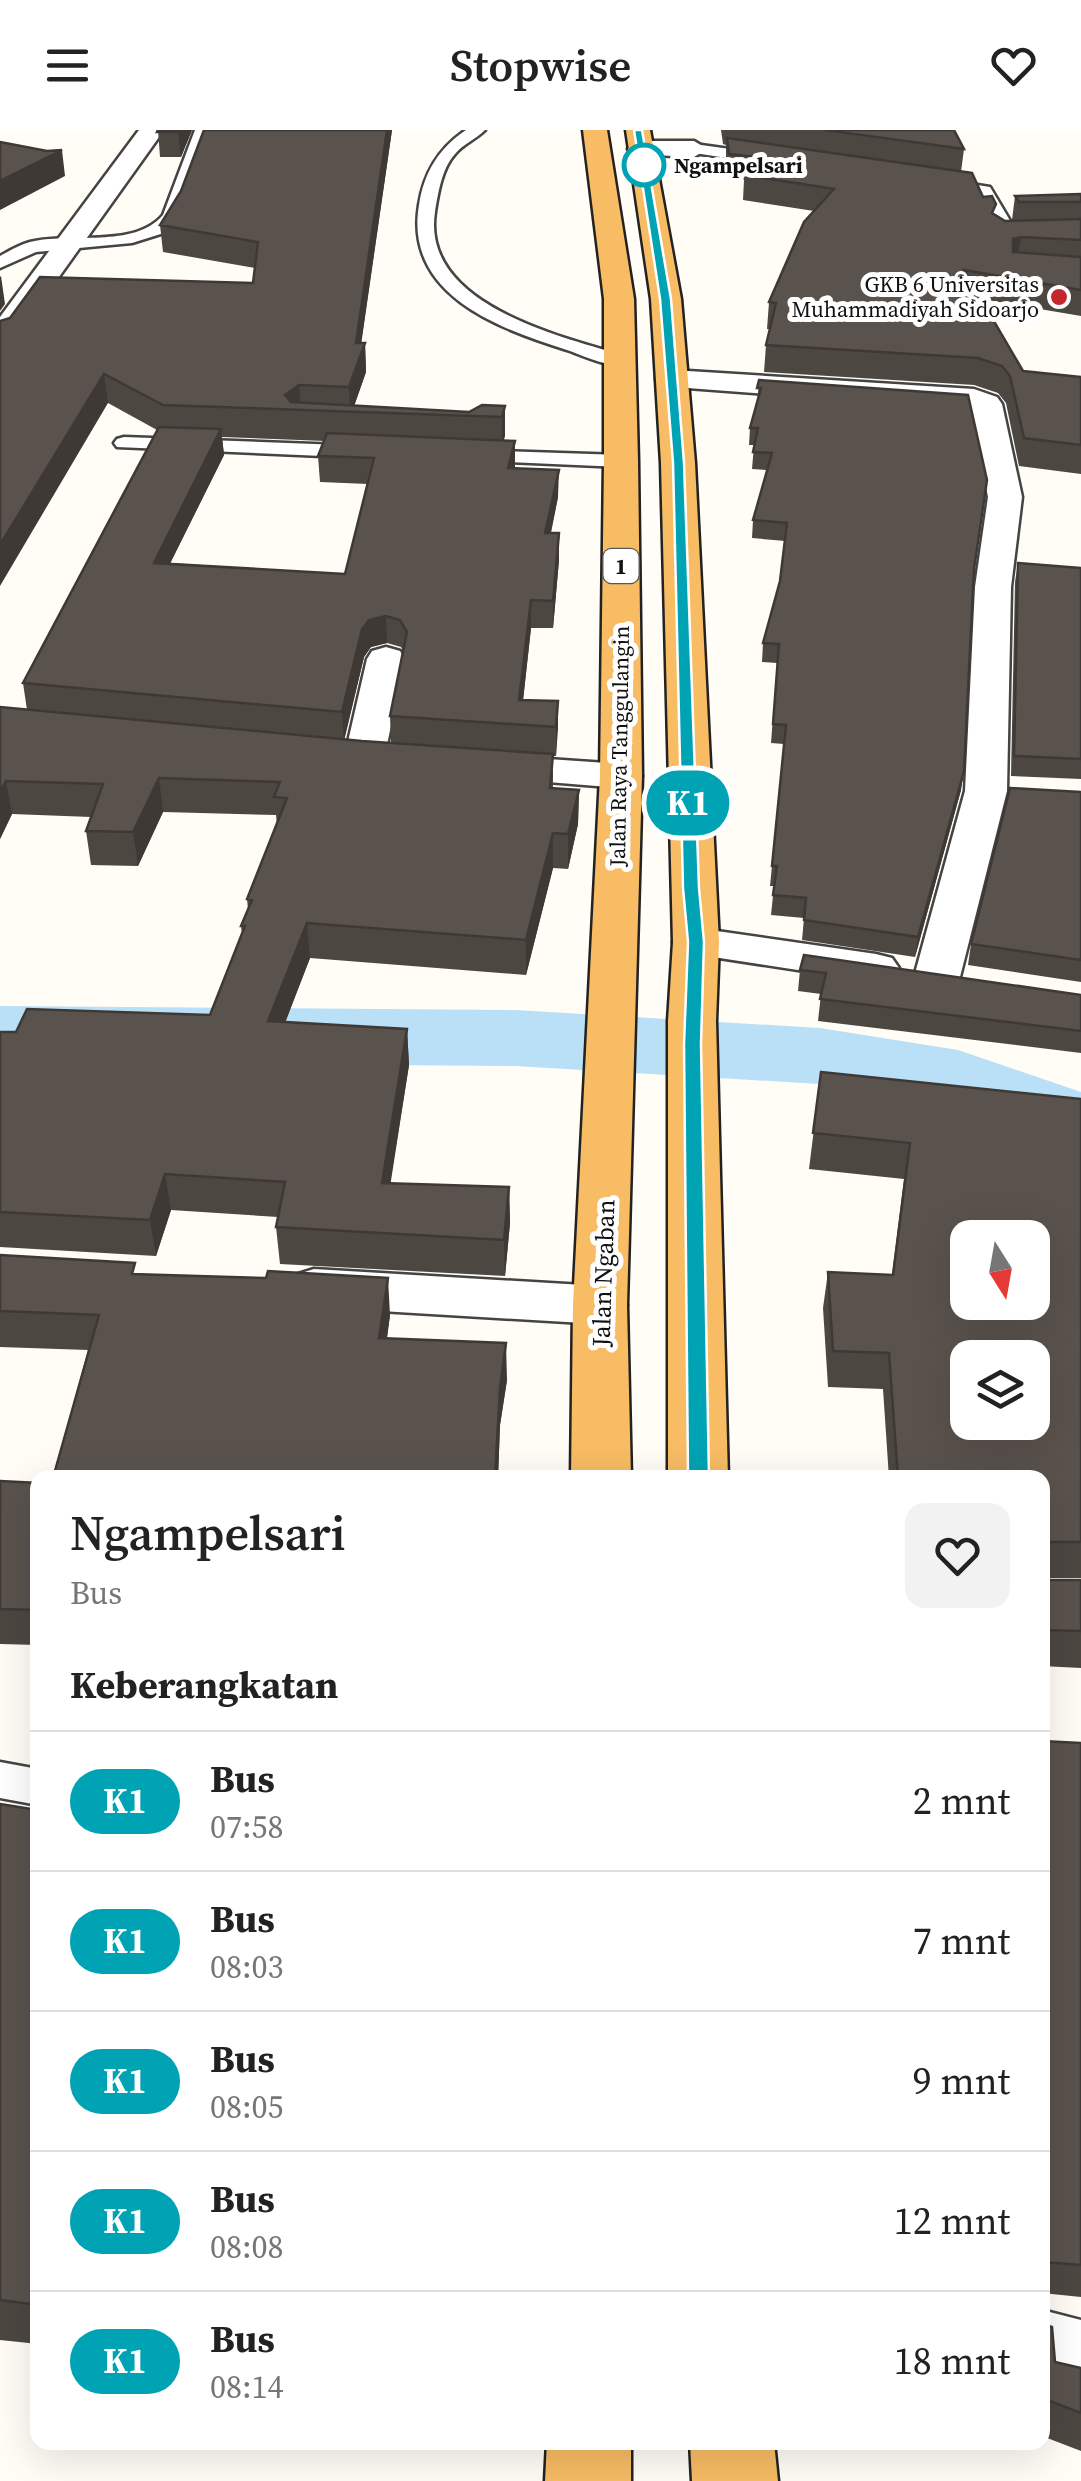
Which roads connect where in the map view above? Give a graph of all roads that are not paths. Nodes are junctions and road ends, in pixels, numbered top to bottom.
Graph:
1 (152, 130) edge
2 (203, 130) edge
3 (478, 130) edge
4 (594, 130) edge
5 (720, 130) edge
6 (640, 139) edge
7 (694, 150) joint
8 (728, 155) junction
9 (785, 161) edge
10 (920, 181) edge
11 (1021, 236) edge
12 (73, 243) junction
13 (0, 263) edge
14 (667, 313) junction
15 (619, 328) junction
16 (0, 338) edge
17 (672, 379) junction
18 (124, 443) dead end
19 (614, 444) junction
20 (384, 453) edge
21 (444, 455) edge
22 (386, 659) dead end
23 (620, 776) junction
24 (696, 942) junction
25 (610, 1068) joint
26 (271, 1285) edge
27 (600, 1305) junction
28 (600, 1470) edge
29 (698, 1470) edge
30 (0, 1780) edge
31 (30, 1786) edge
32 (1050, 2353) edge
33 (1081, 2362) edge
34 (589, 2450) edge
35 (732, 2450) edge
36 (588, 2481) edge
37 (734, 2481) edge

1 - 12 street
2 - 12 lane
3 - 15 lane
4 - 15 highway, Jalan Raya Tanggulangin / 1
5 - 8 lane
6 - 7 street
6 - 14 highway
7 - 8 lane
8 - 9 lane
10 - 11 lane
12 - 13 lane
12 - 16 street
14 - 15 highway
14 - 17 highway
15 - 19 highway, Jalan Raya Tanggulangin / 1
17 - 24 highway
17 - 24 street
18 - 20 lane
19 - 21 lane
19 - 23 highway, Jalan Raya Tanggulangin / 1
22 - 23 street
23 - 25 highway, Jalan Raya Tanggulangin / 1
24 - 29 highway
25 - 27 highway, Jalan Ngaban / 1
26 - 27 street
27 - 28 highway, Jalan Ngaban / 1
30 - 31 lane
32 - 33 street
34 - 36 highway
35 - 37 highway

